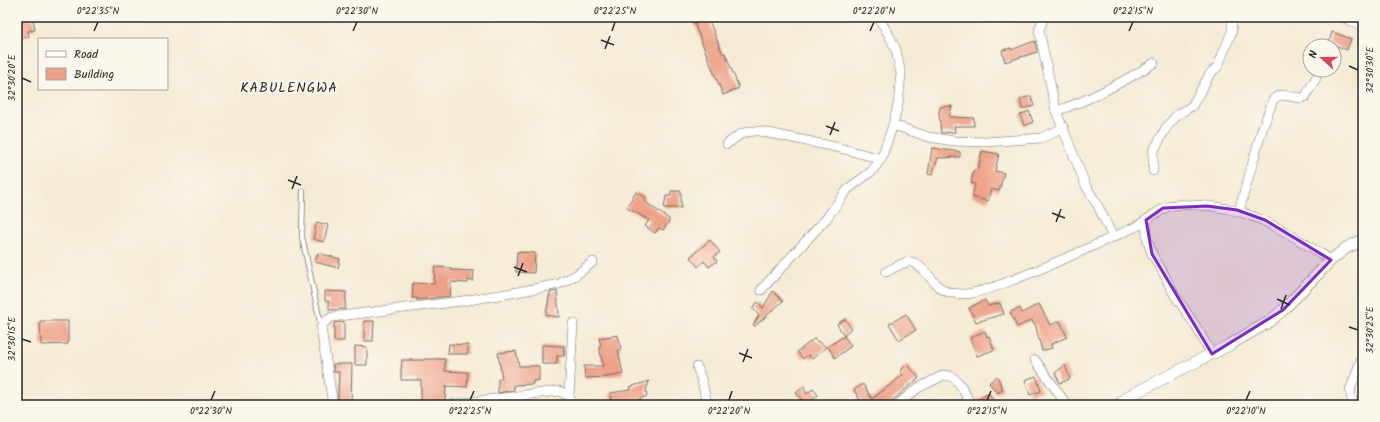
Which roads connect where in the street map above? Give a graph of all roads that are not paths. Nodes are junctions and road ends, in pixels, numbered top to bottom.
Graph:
1 (1044, 17) edge
2 (1232, 17) edge
3 (1343, 17) edge
4 (883, 19) edge
5 (1361, 26) dead end
6 (1154, 63) dead end
7 (1316, 78) dead end
8 (1056, 111) junction
9 (893, 125) junction
10 (1064, 128) junction
11 (727, 144) dead end
12 (881, 159) junction
13 (1153, 171) dead end
14 (303, 191) dead end
15 (1239, 211) junction
16 (1146, 220) junction
17 (1113, 237) junction
18 (1363, 240) edge
19 (1331, 260) junction
20 (593, 262) dead end
21 (886, 272) dead end
22 (761, 290) dead end
23 (572, 323) dead end
24 (321, 328) junction
25 (1212, 354) junction
26 (1363, 355) edge
27 (1035, 360) dead end
28 (697, 367) dead end
29 (569, 396) junction
30 (335, 405) edge
31 (449, 405) edge
32 (572, 405) edge
33 (707, 405) edge
34 (897, 405) edge
35 (971, 405) edge
36 (1067, 405) edge
37 (1118, 405) edge
38 (1353, 405) edge

1 - 8 street
2 - 13 street
3 - 5 street
4 - 9 street
6 - 8 street
7 - 15 street
8 - 10 street
9 - 10 street
9 - 12 street
10 - 17 street
11 - 12 street
12 - 22 street
14 - 24 lane
15 - 16 street
15 - 19 street
16 - 17 street
16 - 25 street
17 - 21 street
18 - 19 street
19 - 25 street
20 - 24 street
23 - 29 street
24 - 30 street
25 - 37 street
26 - 38 street
27 - 36 street
28 - 33 street
29 - 31 street
29 - 32 street
34 - 35 street

